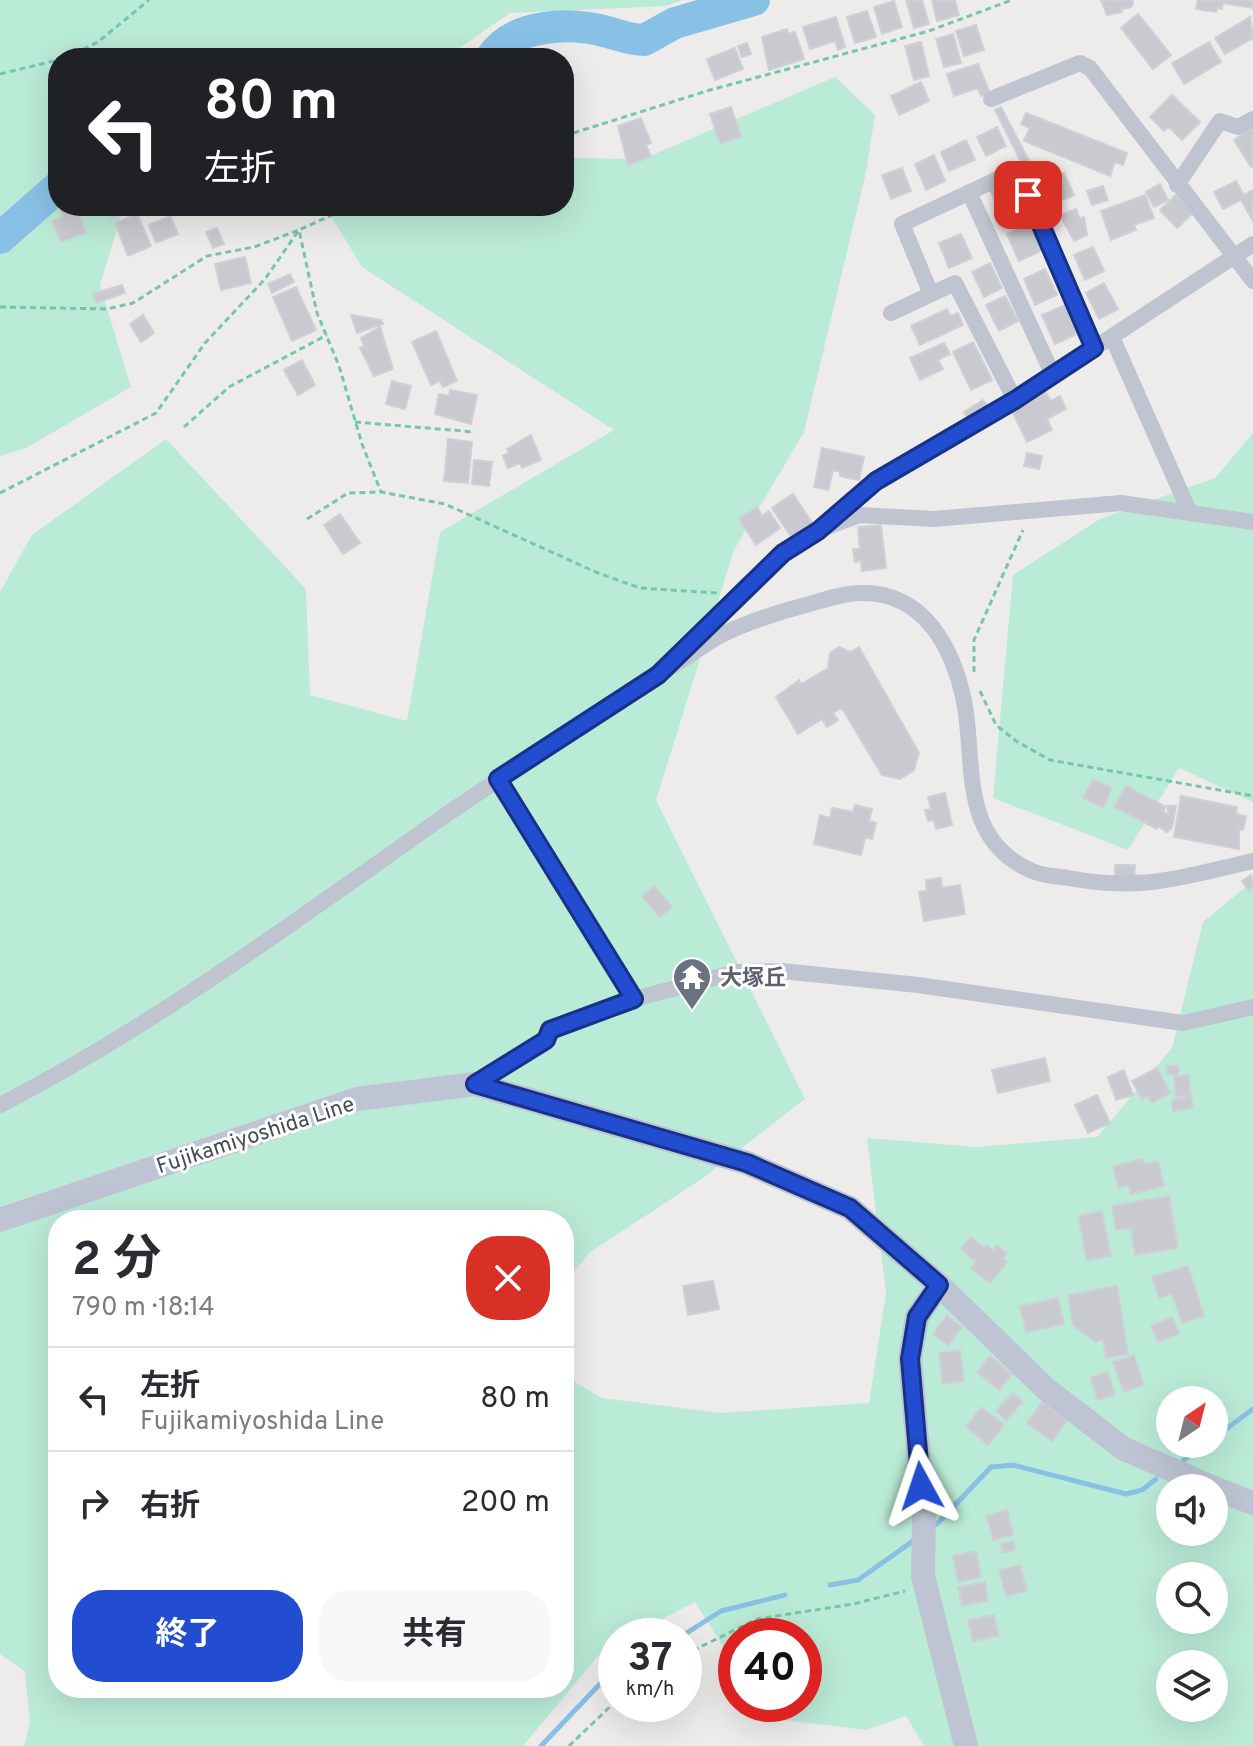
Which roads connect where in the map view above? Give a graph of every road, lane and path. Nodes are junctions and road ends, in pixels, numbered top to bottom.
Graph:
1 (149, 0) edge
2 (1012, 0) edge
3 (86, 48) edge
4 (48, 62) edge
5 (0, 74) edge
6 (991, 99) dead end
7 (1253, 119) edge
8 (574, 133) edge
9 (1177, 185) junction
10 (969, 192) junction
11 (330, 216) edge
12 (299, 230) junction
13 (1253, 244) edge
14 (1234, 253) junction
15 (1253, 281) edge
16 (931, 294) junction
17 (0, 307) edge
18 (891, 313) dead end
19 (327, 335) junction
20 (1112, 337) junction
21 (1094, 348) junction
22 (1052, 373) junction
23 (1015, 400) junction
24 (355, 422) junction
25 (184, 427) dead end
26 (475, 432) dead end
27 (381, 492) junction
28 (0, 493) edge
29 (1031, 512) junction
30 (1190, 513) junction
31 (307, 519) dead end
32 (1253, 522) edge
33 (818, 531) junction
34 (740, 595) junction
35 (658, 675) junction
36 (498, 779) junction
37 (1253, 796) edge
38 (1253, 861) edge
39 (634, 999) junction
40 (1253, 1007) edge
41 (475, 1084) junction
42 (0, 1105) edge
43 (0, 1220) edge
44 (939, 1285) junction
45 (1182, 1474) edge
46 (1228, 1493) edge
47 (1253, 1503) edge
48 (923, 1576) junction
49 (702, 1646) edge
50 (598, 1718) edge
51 (569, 1746) edge
52 (966, 1746) edge

1 - 3 path
2 - 8 path
4 - 5 path
6 - 9 street
7 - 9 street
9 - 14 street
10 - 16 street
10 - 21 street
10 - 22 street
11 - 12 path
12 - 17 path
12 - 19 path
12 - 28 path
13 - 14 street
14 - 15 street
14 - 20 street
16 - 18 street
16 - 23 street
19 - 24 path
19 - 25 path
20 - 21 street
20 - 30 street
21 - 22 street
22 - 23 street
23 - 33 street
24 - 26 path
24 - 27 path
27 - 31 path
27 - 34 path
29 - 30 street
29 - 33 street
29 - 37 path
30 - 32 street
33 - 34 street
34 - 35 street
35 - 36 street
35 - 38 street
36 - 39 street
36 - 42 street
39 - 40 street
39 - 41 street
41 - 43 main road, Fujikamiyoshida Line
41 - 44 main road, Fujikamiyoshida Line
44 - 45 main road, Fujikamiyoshida Line
44 - 48 main road
46 - 47 main road, Fujikamiyoshida Line
48 - 49 path
48 - 52 main road
50 - 51 path

